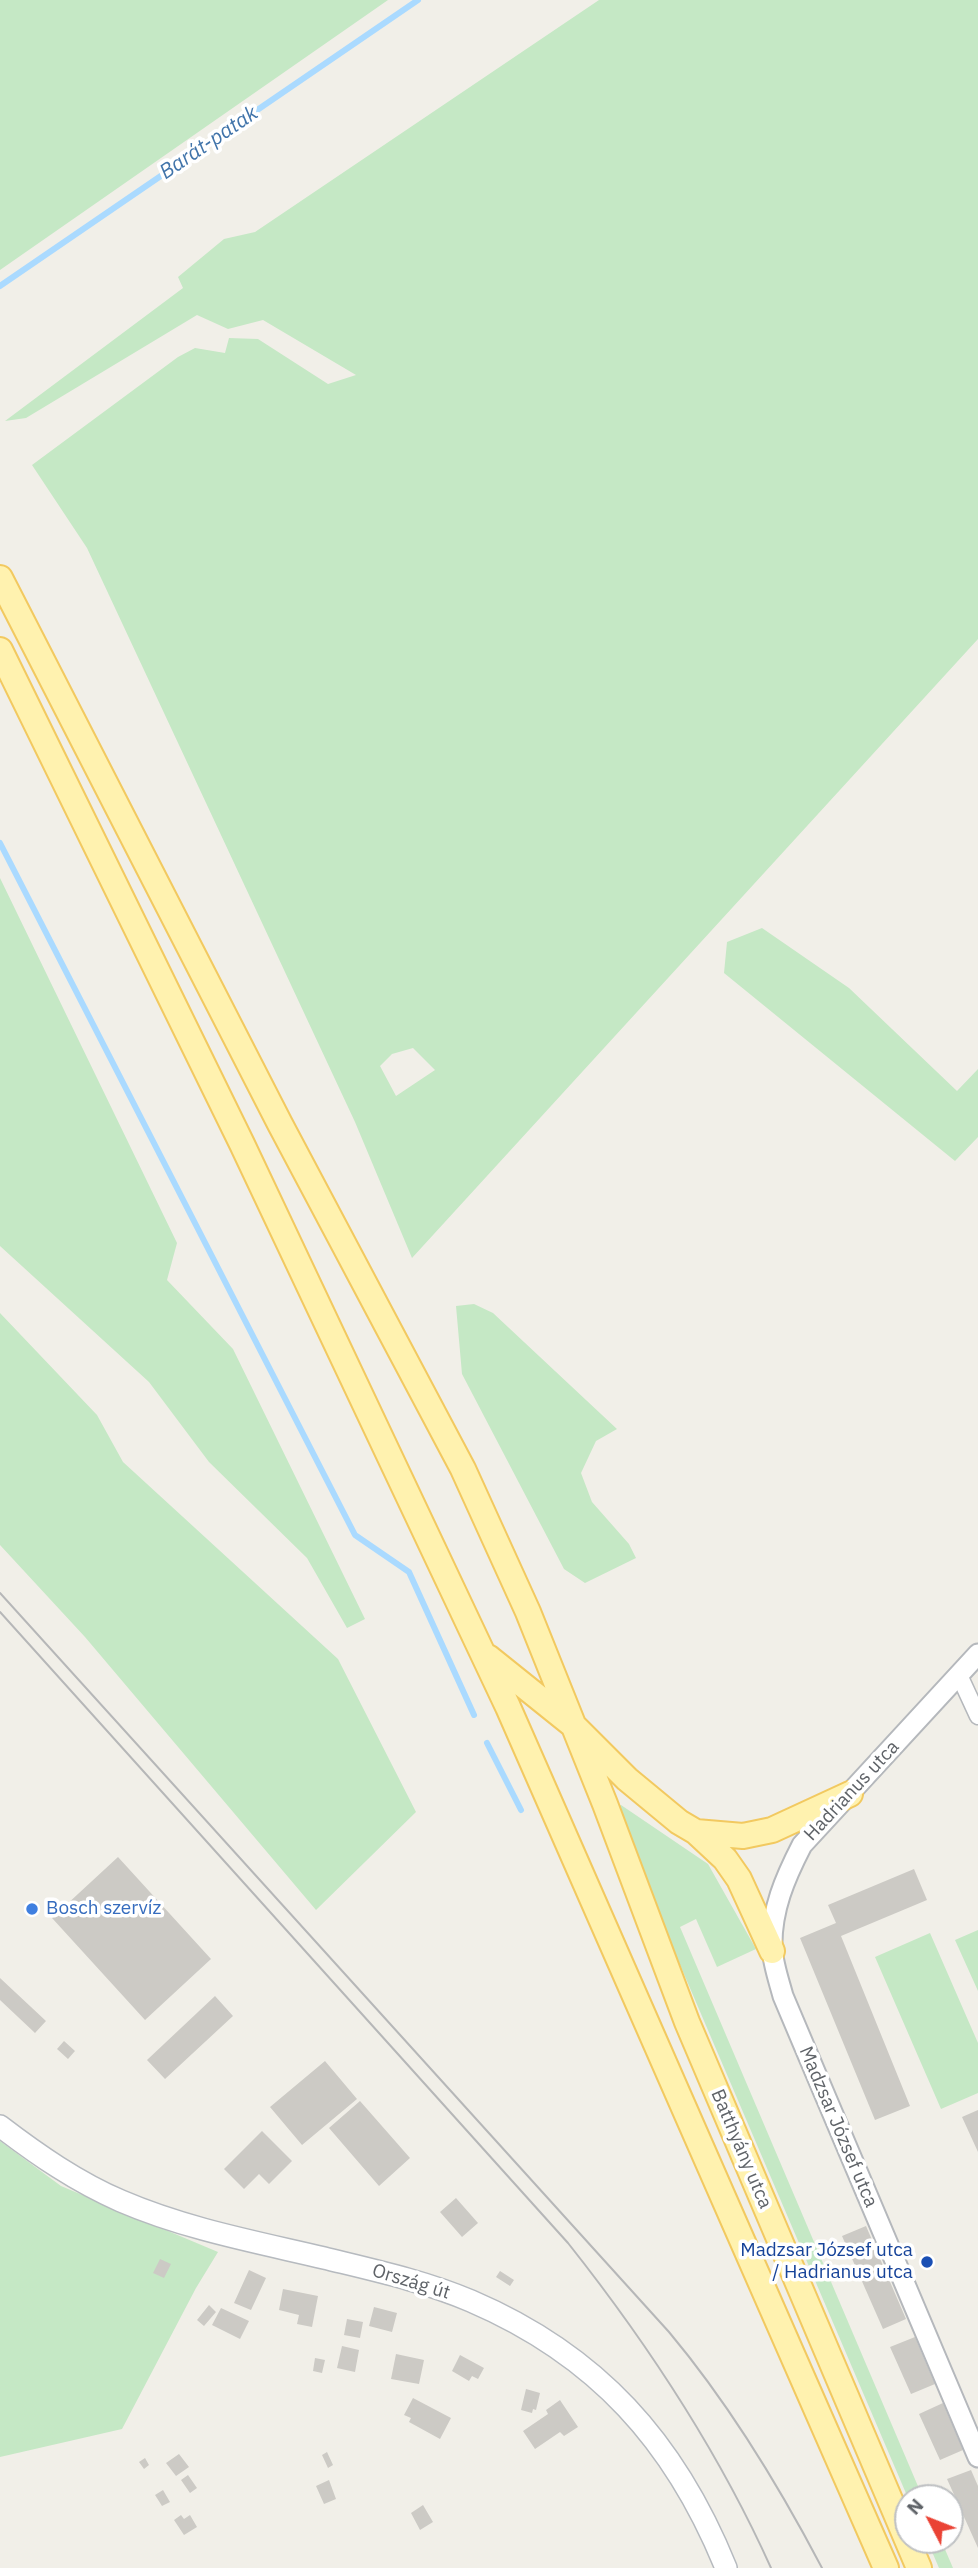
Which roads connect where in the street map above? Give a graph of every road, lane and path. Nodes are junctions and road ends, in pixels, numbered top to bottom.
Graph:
1 (0, 578) edge
2 (0, 650) edge
3 (484, 1653) junction
4 (978, 1654) edge
5 (960, 1675) junction
6 (978, 1716) edge
7 (573, 1726) junction
8 (850, 1794) junction
9 (696, 1832) junction
10 (772, 1951) junction
11 (0, 2126) edge
12 (978, 2456) edge
13 (726, 2568) edge
14 (886, 2568) edge
15 (919, 2568) edge

1 - 7 main road, Batthyány utca
2 - 3 main road, Batthyány utca
3 - 7 main road
3 - 14 main road, Batthyány utca
4 - 5 street, Hadrianus utca
5 - 6 street
5 - 8 street, Hadrianus utca
7 - 9 main road
7 - 15 main road, Batthyány utca
8 - 9 main road
8 - 10 street, Hadrianus utca
9 - 10 main road
10 - 12 street, Madzsar József utca
11 - 13 main road, Ország út

